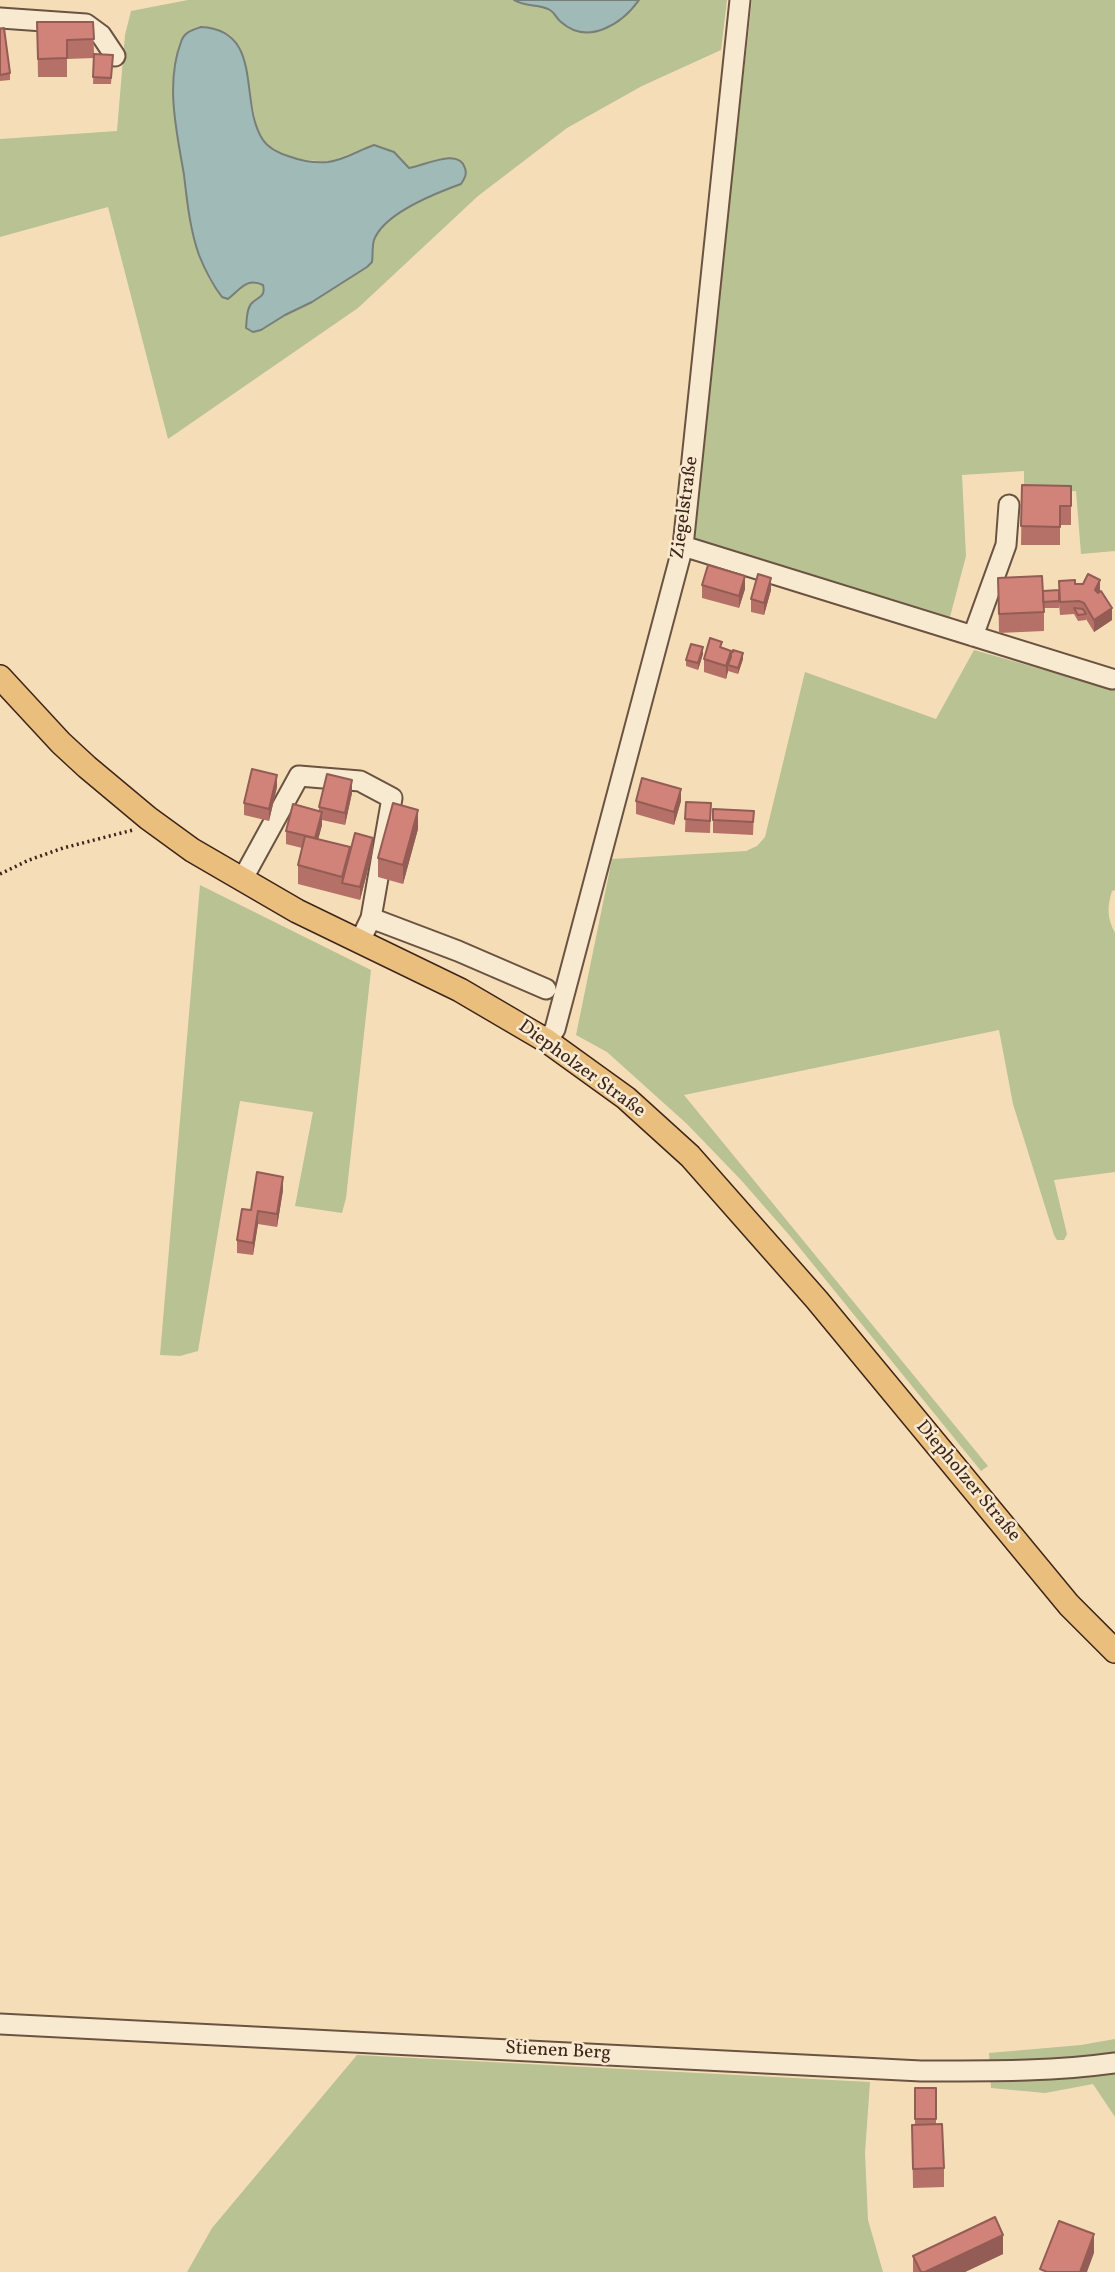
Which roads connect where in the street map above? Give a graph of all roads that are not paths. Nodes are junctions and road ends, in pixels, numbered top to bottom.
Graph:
1 (740, 0) edge
2 (0, 19) edge
3 (115, 56) edge
4 (1009, 505) dead end
5 (683, 547) junction
6 (973, 636) junction
7 (0, 677) edge
8 (1112, 679) dead end
9 (242, 880) junction
10 (371, 918) junction
11 (359, 941) junction
12 (546, 989) dead end
13 (547, 1041) junction
14 (1115, 1651) edge
15 (0, 2024) edge
16 (1115, 2063) edge

1 - 5 street, Ziegelstraße
2 - 3 street
4 - 6 street
5 - 6 street
5 - 13 street, Ziegelstraße
6 - 8 street
7 - 9 main road, Diepholzer Straße
9 - 10 street
9 - 11 main road, Diepholzer Straße
10 - 11 street
10 - 12 street
11 - 13 main road, Diepholzer Straße
13 - 14 main road, Diepholzer Straße
15 - 16 street, Stienen Berg

